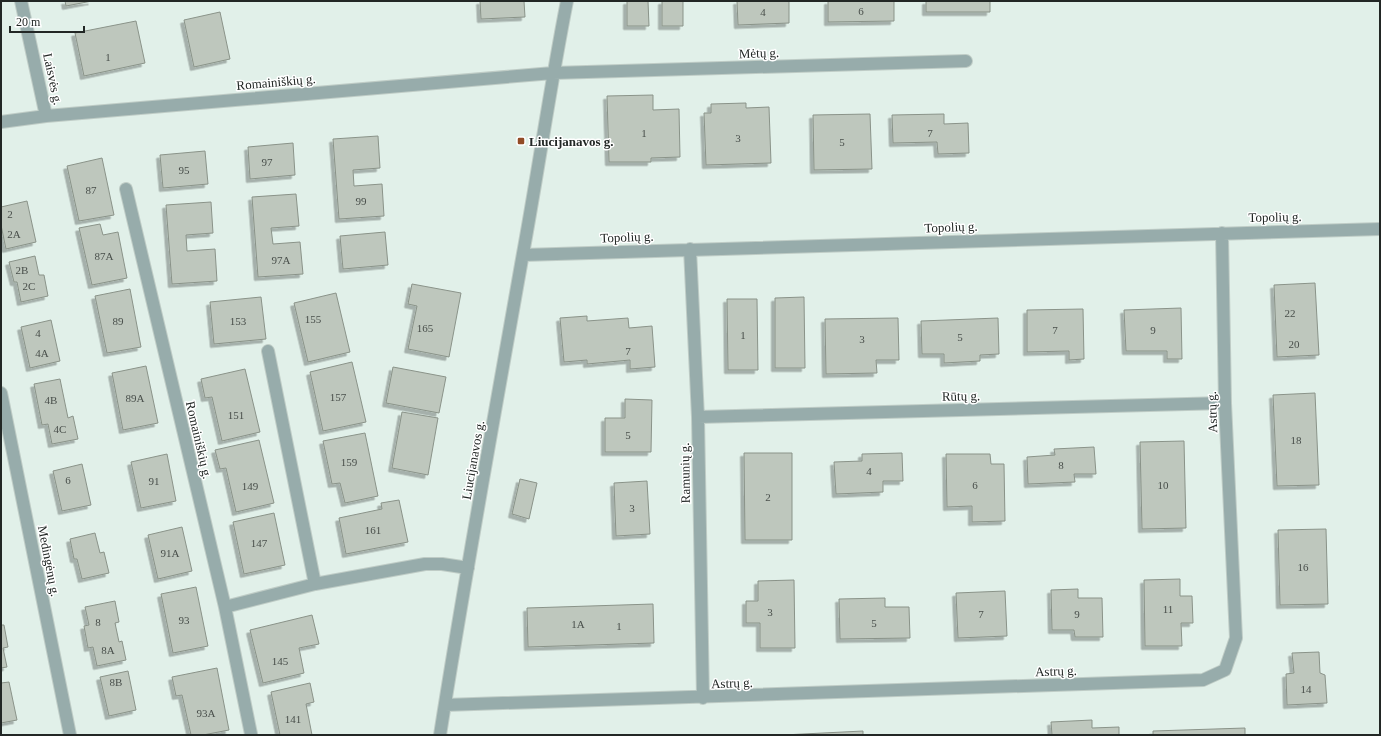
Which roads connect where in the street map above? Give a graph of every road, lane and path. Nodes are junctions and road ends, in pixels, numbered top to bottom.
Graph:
1 (22, 1) edge
2 (567, 1) edge
3 (966, 60) dead end
4 (553, 73) junction
5 (46, 116) junction
6 (1, 122) edge
7 (126, 189) dead end
8 (1380, 229) edge
9 (1222, 233) junction
10 (690, 249) junction
11 (523, 255) junction
12 (268, 352) dead end
13 (1, 393) edge
14 (1225, 403) junction
15 (698, 417) junction
16 (468, 568) junction
17 (315, 584) junction
18 (224, 607) junction
19 (703, 698) junction
20 (445, 705) junction
21 (251, 734) dead end
22 (70, 735) edge
23 (440, 735) edge

1 - 5 street, Laisvės g.
2 - 4 street, Liucijanavos g.
3 - 4 street, Mėtų g.
4 - 5 street, Romainiškių g.
4 - 11 street, Liucijanavos g.
5 - 6 street, Romainiškių g.
7 - 18 street, Romainiškių g.
8 - 9 street, Topolių g.
9 - 10 street, Topolių g.
9 - 14 street, Astrų g.
10 - 11 street, Topolių g.
10 - 15 street, Ramunių g.
11 - 16 street, Liucijanavos g.
12 - 17 street
13 - 22 street, Medingėnų g.
14 - 15 street, Rūtų g.
14 - 19 street, Astrų g.
15 - 19 street, Ramunių g.
16 - 17 street
16 - 20 street, Liucijanavos g.
17 - 18 street
18 - 21 street, Romainiškių g.
19 - 20 street, Astrų g.
20 - 23 street, Liucijanavos g.

